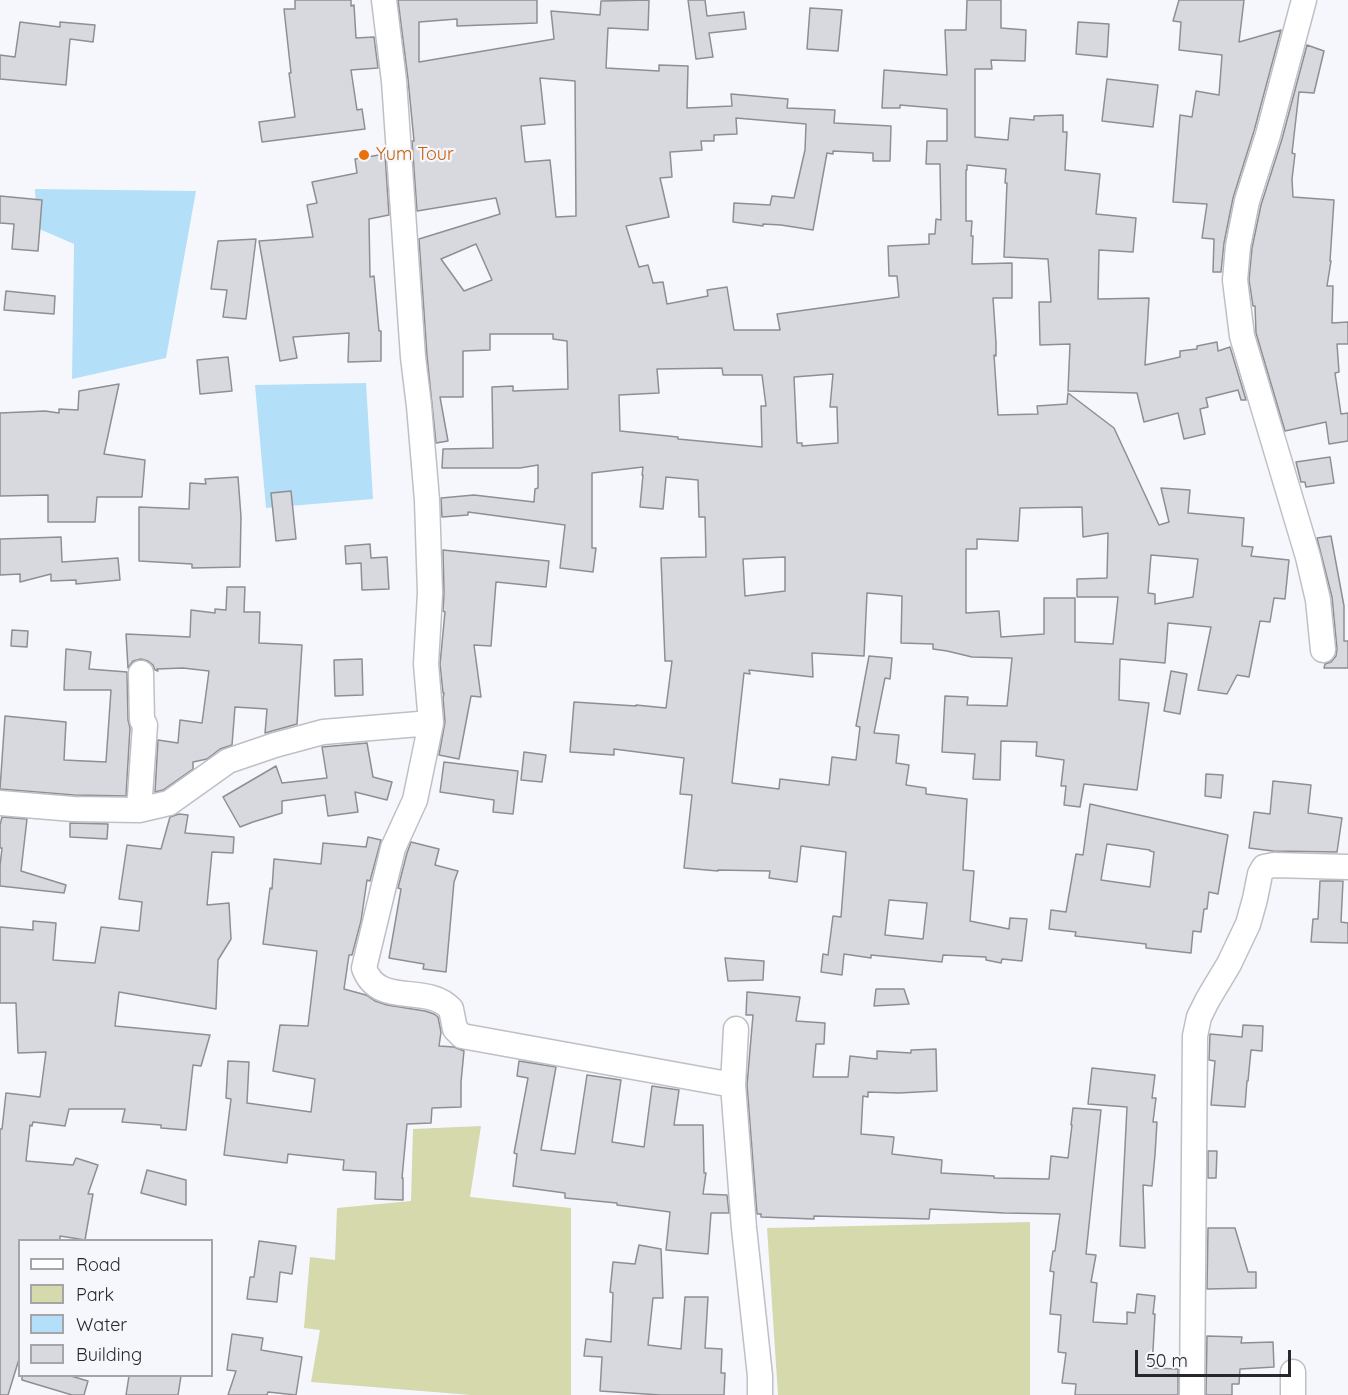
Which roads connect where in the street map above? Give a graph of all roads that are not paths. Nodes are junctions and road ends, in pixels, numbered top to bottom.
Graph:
1 (384, 0) edge
2 (1304, 0) edge
3 (1323, 650) dead end
4 (141, 673) dead end
5 (431, 723) junction
6 (0, 803) edge
7 (139, 810) junction
8 (1348, 867) edge
9 (736, 1029) dead end
10 (734, 1085) junction
11 (760, 1395) edge
12 (1191, 1395) edge

1 - 5 street
2 - 3 street
4 - 7 street
5 - 7 street
5 - 10 street
6 - 7 street
8 - 12 street
9 - 10 street
10 - 11 street

